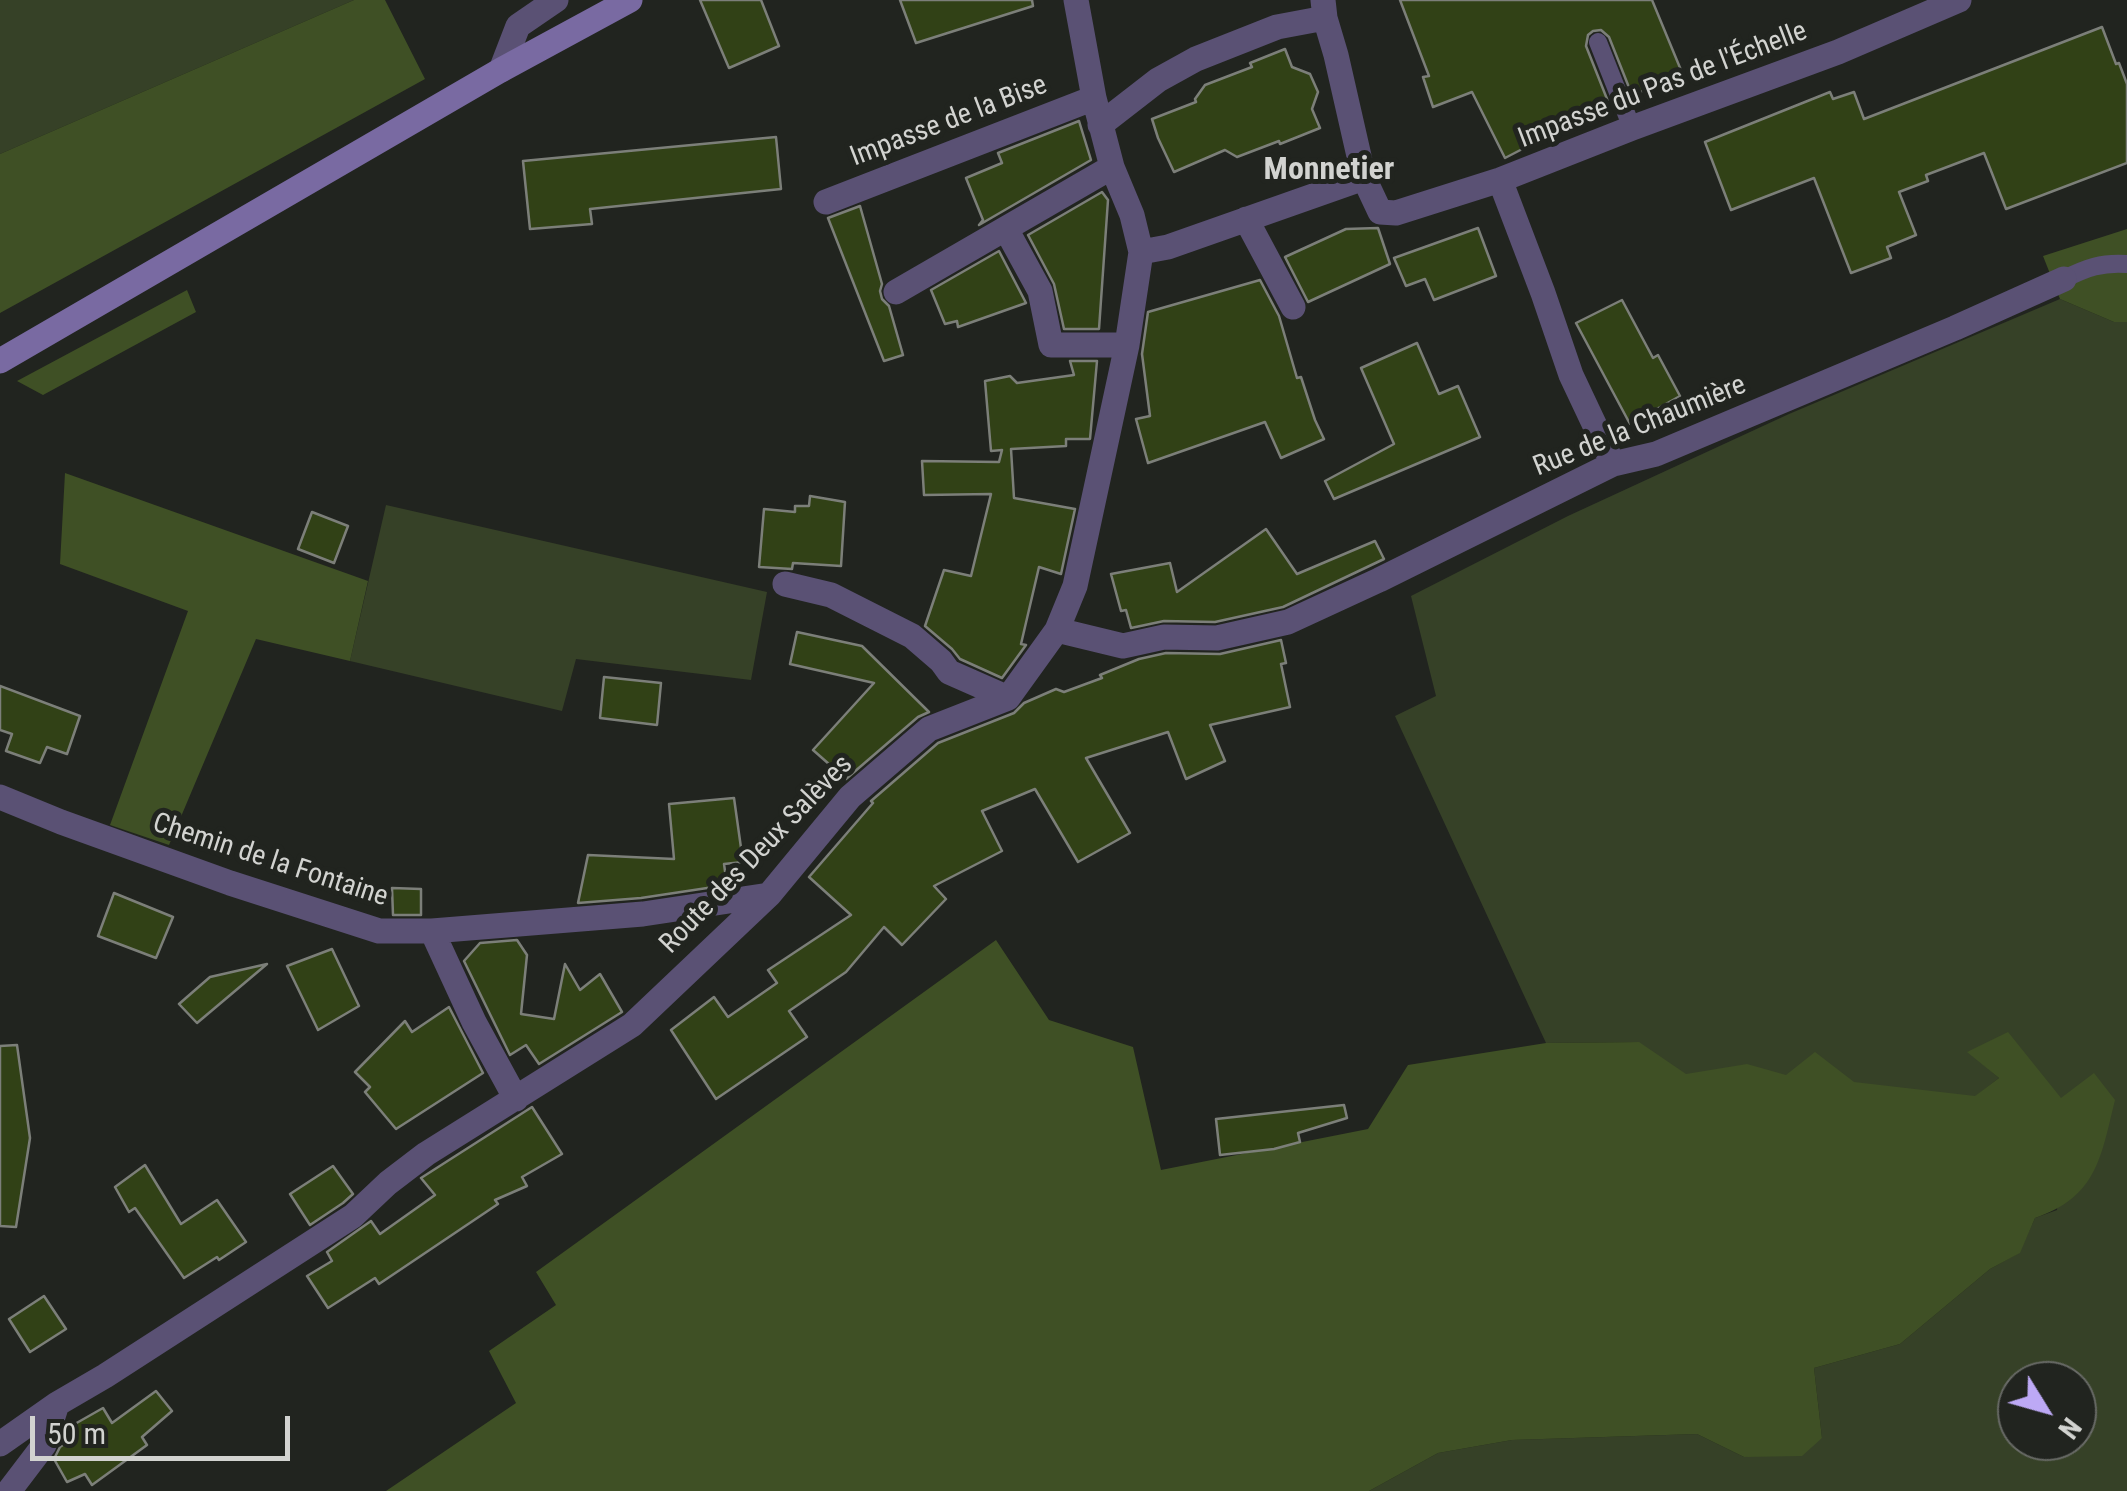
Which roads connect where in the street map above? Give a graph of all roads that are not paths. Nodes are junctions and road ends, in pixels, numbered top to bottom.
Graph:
1 (556, 0) edge
2 (630, 0) edge
3 (1076, 0) edge
4 (1958, 0) edge
5 (1324, 9) edge
6 (1598, 42) dead end
7 (501, 70) junction
8 (1094, 98) junction
9 (1100, 125) junction
10 (1632, 128) junction
11 (1112, 167) junction
12 (1364, 178) junction
13 (1500, 180) junction
14 (826, 202) dead end
15 (1246, 218) junction
16 (1006, 229) junction
17 (1141, 252) junction
18 (2127, 264) edge
19 (2064, 279) joint
20 (896, 292) dead end
21 (1293, 307) dead end
22 (1126, 345) junction
23 (0, 362) edge
24 (1613, 464) junction
25 (785, 584) dead end
26 (1057, 630) junction
27 (1008, 698) junction
28 (0, 797) edge
29 (769, 894) junction
30 (432, 932) junction
31 (516, 1099) junction
32 (57, 1404) junction
33 (0, 1444) edge
34 (10, 1491) edge

1 - 7 street
2 - 7 street
3 - 8 street
4 - 10 street, Impasse du Pas de l'Échelle
5 - 9 street
5 - 12 street
6 - 10 lane
7 - 23 street
8 - 9 street
8 - 14 street, Impasse de la Bise
9 - 11 street
10 - 13 street, Impasse du Pas de l'Échelle
11 - 16 street
11 - 17 street
12 - 13 street, Impasse du Pas de l'Échelle
12 - 15 street
13 - 24 street
15 - 17 street
15 - 21 street
16 - 20 street
16 - 22 street
17 - 22 street
18 - 19 lane, Rue de la Chaumière
19 - 24 street, Rue de la Chaumière
22 - 26 street
24 - 26 street, Rue de la Chaumière
25 - 27 street
26 - 27 street
27 - 29 street, Route des Deux Salèves
28 - 30 street, Chemin de la Fontaine
29 - 30 street, Chemin de la Fontaine
29 - 31 street, Route des Deux Salèves
30 - 31 street
31 - 32 street, Route des Deux Salèves
32 - 33 street, Route des Deux Salèves
32 - 34 street

